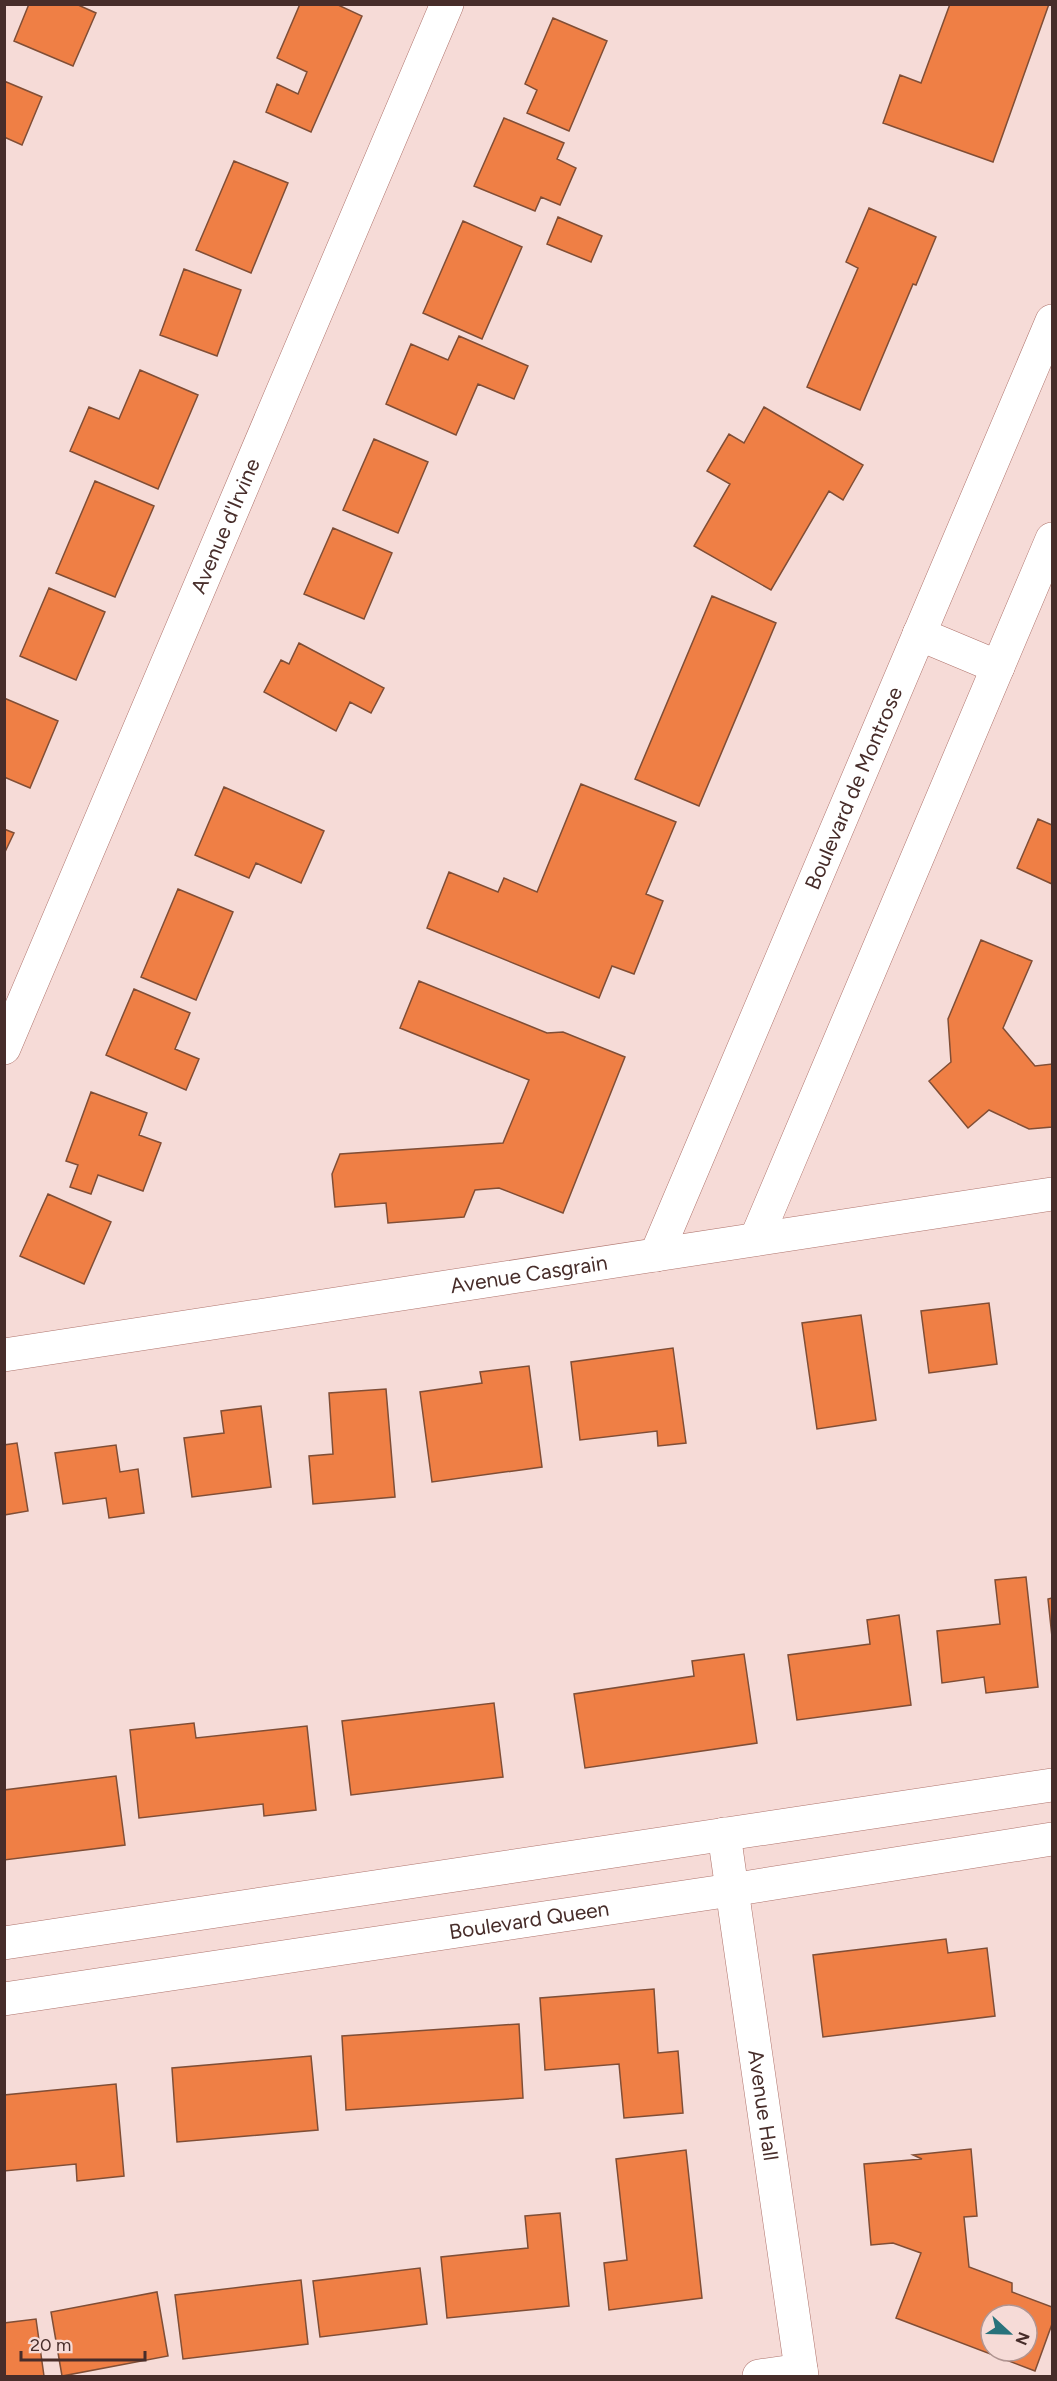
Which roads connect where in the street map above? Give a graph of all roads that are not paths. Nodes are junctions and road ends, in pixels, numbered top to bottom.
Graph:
1 (447, 4) edge
2 (1053, 321) edge
3 (1053, 539) edge
4 (919, 634) junction
5 (998, 667) junction
6 (4, 1048) edge
7 (1053, 1194) edge
8 (756, 1239) junction
9 (656, 1255) junction
10 (4, 1354) edge
11 (1053, 1785) edge
12 (724, 1834) junction
13 (1053, 1839) edge
14 (731, 1890) junction
15 (4, 1943) edge
16 (4, 1999) edge
17 (802, 2373) edge
18 (759, 2376) edge

1 - 6 street, Avenue d'Irvine
2 - 4 street, Boulevard de Montrose
3 - 5 street
4 - 5 street
4 - 9 street, Boulevard de Montrose
5 - 8 street
7 - 8 street, Avenue Casgrain
8 - 9 street, Avenue Casgrain
9 - 10 street, Avenue Casgrain
11 - 12 street
12 - 14 street, Avenue Hall
12 - 15 street
13 - 14 street, Boulevard Queen
14 - 16 street, Boulevard Queen
14 - 17 street, Avenue Hall
17 - 18 street

